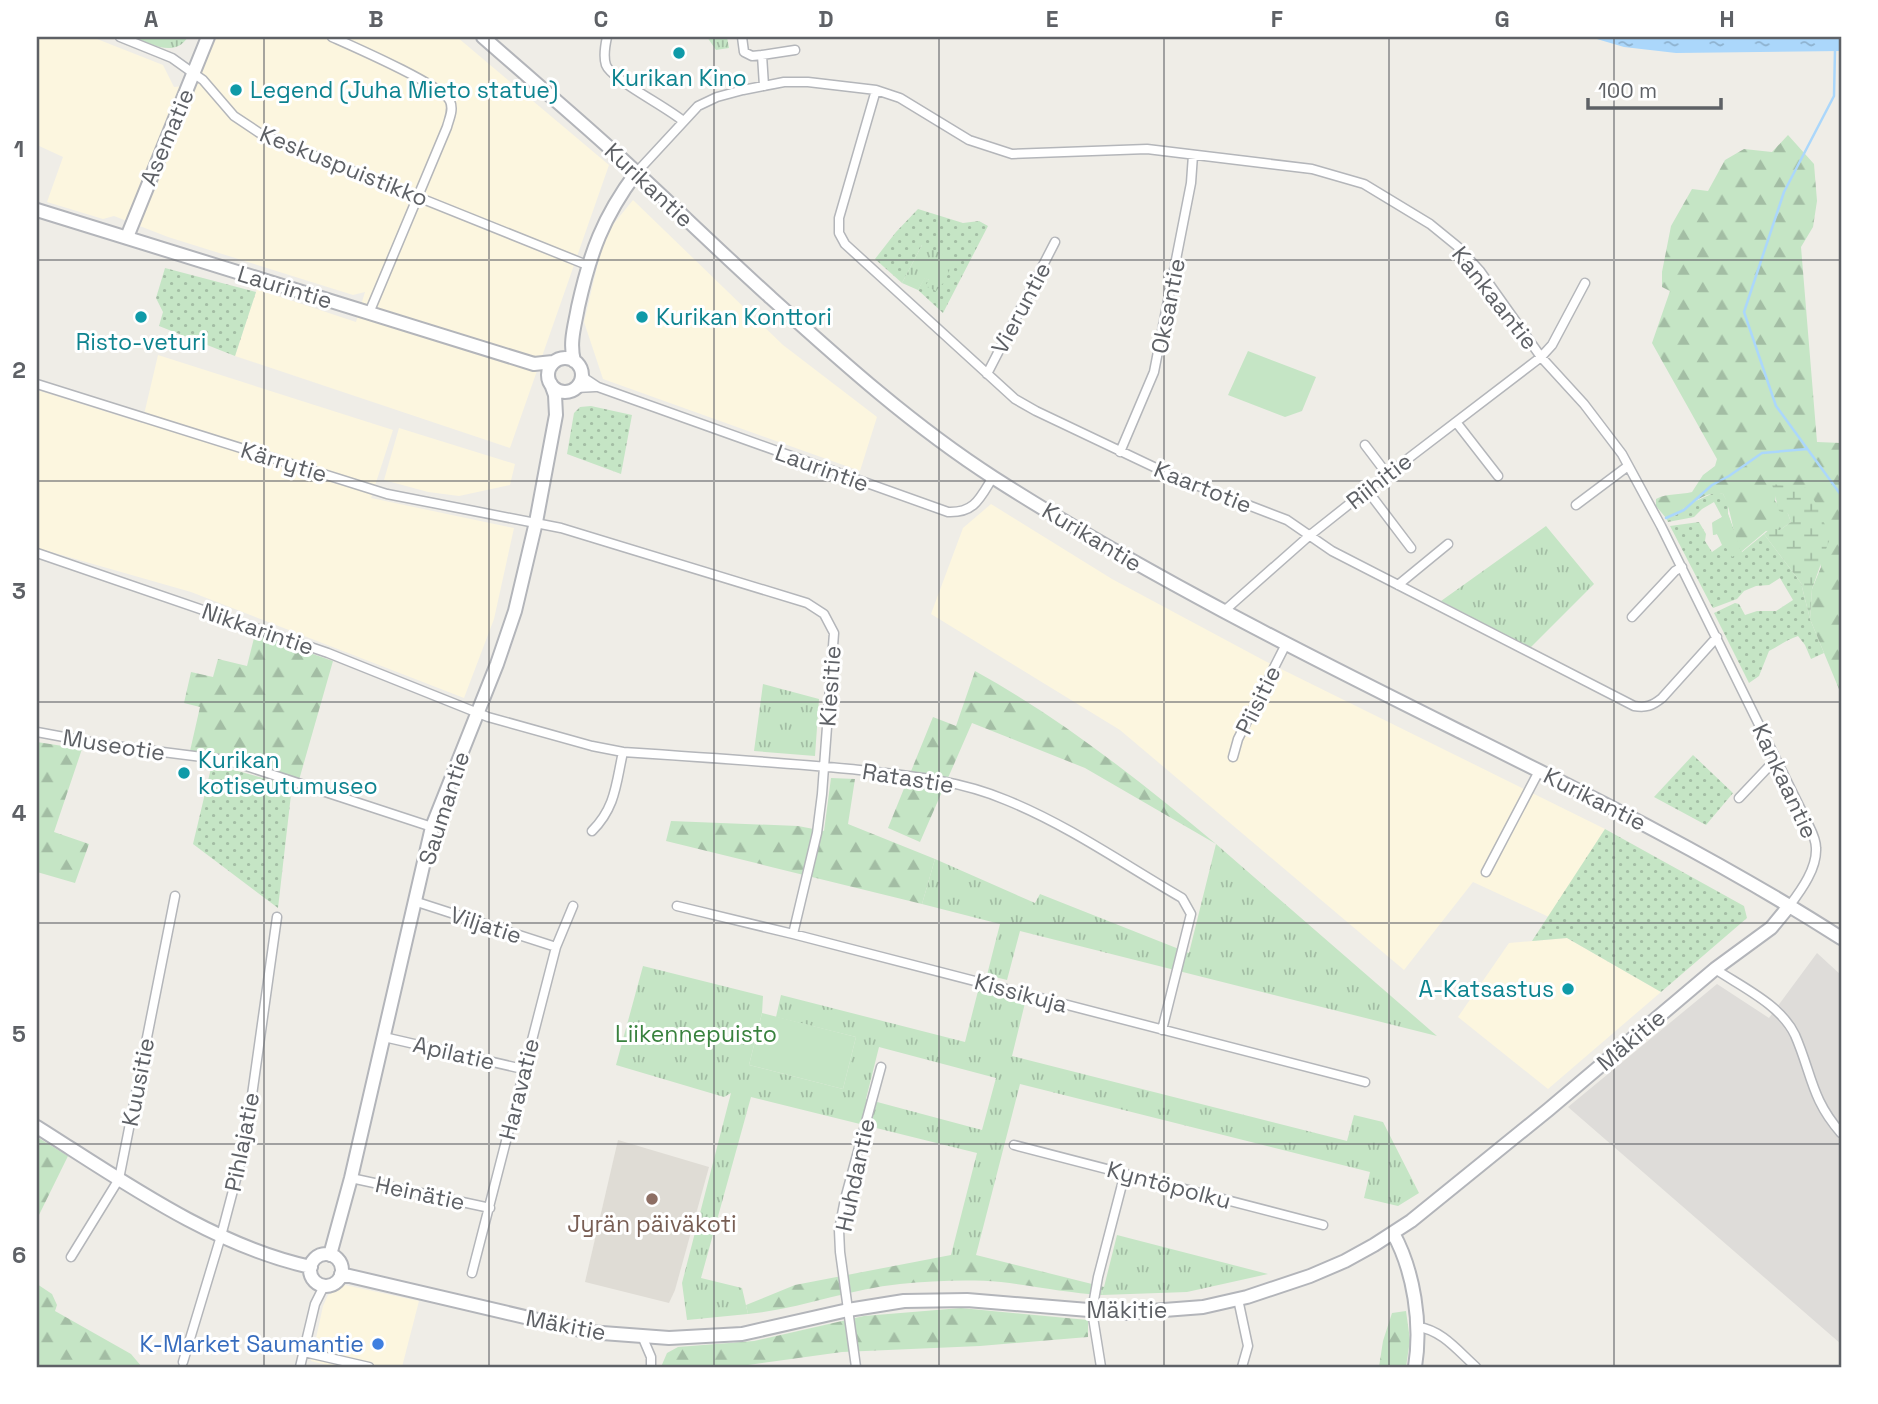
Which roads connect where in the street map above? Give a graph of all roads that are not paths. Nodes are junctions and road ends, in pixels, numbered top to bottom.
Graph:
1 (120, 37) edge
2 (208, 37) edge
3 (332, 37) edge
4 (483, 37) edge
5 (607, 37) edge
6 (742, 37) edge
7 (795, 51) dead end
8 (761, 55) junction
9 (194, 73) junction
10 (765, 86) junction
11 (876, 90) junction
12 (683, 121) junction
13 (1193, 155) junction
14 (636, 173) junction
15 (418, 196) junction
16 (37, 210) edge
17 (127, 237) junction
18 (1055, 243) dead end
19 (587, 265) junction
20 (1585, 283) dead end
21 (369, 313) junction
22 (571, 341) junction
23 (1541, 357) junction
24 (555, 360) junction
25 (574, 360) junction
26 (534, 364) junction
27 (582, 373) junction
28 (987, 374) junction
29 (550, 381) junction
30 (37, 384) edge
31 (598, 387) junction
32 (573, 390) junction
33 (556, 406) junction
34 (1456, 422) junction
35 (1365, 445) dead end
36 (1120, 452) junction
37 (1628, 466) junction
38 (1387, 474) junction
39 (1498, 476) dead end
40 (993, 477) junction
41 (1367, 490) junction
42 (1576, 505) dead end
43 (536, 522) junction
44 (1309, 536) junction
45 (1448, 544) dead end
46 (1411, 548) dead end
47 (37, 553) edge
48 (1682, 567) junction
49 (1398, 585) junction
50 (1223, 612) junction
51 (1632, 617) dead end
52 (1717, 637) junction
53 (1286, 644) junction
54 (476, 712) junction
55 (37, 732) edge
56 (623, 752) junction
57 (1233, 757) dead end
58 (1776, 759) junction
59 (824, 767) junction
60 (1539, 771) junction
61 (1740, 799) dead end
62 (432, 827) junction
63 (592, 831) dead end
64 (1486, 872) dead end
65 (175, 896) dead end
66 (416, 902) junction
67 (1790, 905) junction
68 (573, 906) dead end
69 (677, 906) dead end
70 (277, 918) dead end
71 (793, 934) junction
72 (1841, 938) edge
73 (556, 947) junction
74 (1715, 970) junction
75 (1162, 1030) junction
76 (384, 1037) junction
77 (880, 1067) dead end
78 (523, 1069) junction
79 (1365, 1082) dead end
80 (37, 1127) edge
81 (1841, 1133) edge
82 (1014, 1144) dead end
83 (1125, 1173) junction
84 (351, 1178) junction
85 (119, 1179) junction
86 (489, 1208) junction
87 (1324, 1225) dead end
88 (1392, 1233) junction
89 (221, 1236) junction
90 (330, 1255) junction
91 (71, 1257) dead end
92 (311, 1267) junction
93 (472, 1273) dead end
94 (341, 1274) junction
95 (324, 1286) junction
96 (1238, 1299) junction
97 (848, 1310) junction
98 (1092, 1311) junction
99 (1418, 1327) junction
100 (642, 1336) junction
101 (304, 1352) junction
102 (183, 1362) dead end
103 (300, 1367) edge
104 (369, 1367) edge
105 (651, 1367) edge
106 (856, 1367) edge
107 (1101, 1367) edge
108 (1242, 1367) edge
109 (1415, 1367) edge
110 (1476, 1367) edge

1 - 9 street, Keskuspuistikko
2 - 9 street, Asematie
3 - 15 street
4 - 14 street, Kurikantie
5 - 12 street
6 - 8 street
7 - 8 street
8 - 10 street
9 - 15 street, Keskuspuistikko
9 - 17 street, Asematie
10 - 11 street, Kankaantie
10 - 12 street, Kankaantie
11 - 13 street, Kankaantie
11 - 28 street, Kaartotie
12 - 14 street, Kankaantie
13 - 23 street, Kankaantie
13 - 36 street, Oksantie
14 - 19 street
14 - 40 street, Kurikantie
15 - 19 street, Keskuspuistikko
15 - 21 street
16 - 17 street, Laurintie
17 - 21 street, Laurintie
18 - 28 street, Vieruntie
19 - 22 street
20 - 23 street, Riihitie
21 - 26 street, Laurintie
22 - 24 street
22 - 25 street
23 - 34 street, Riihitie
23 - 37 street, Kankaantie
24 - 25 street
24 - 26 street, Laurintie
24 - 29 street
25 - 27 street
26 - 29 street, Laurintie
27 - 31 street, Laurintie
27 - 32 street
28 - 36 street, Kaartotie
29 - 32 street
29 - 33 street, Saumantie
30 - 43 street, Kärrytie
31 - 32 street, Laurintie
31 - 40 street, Laurintie
32 - 33 street
33 - 43 street, Saumantie
34 - 38 street, Riihitie
34 - 39 street
35 - 38 street
36 - 44 street, Kaartotie
37 - 42 street
37 - 48 street, Kankaantie
38 - 41 street, Riihitie
40 - 50 street, Kurikantie
41 - 44 street, Riihitie
41 - 46 street
43 - 54 street, Saumantie
43 - 59 street, Kiesitie
44 - 49 street, Kaartotie
44 - 50 street, Riihitie
45 - 49 street
47 - 54 street, Nikkarintie
48 - 51 street
48 - 52 street, Kankaantie
49 - 52 street, Kaartotie
50 - 53 street, Kurikantie
52 - 58 street, Kankaantie
53 - 57 street, Piisitie
53 - 60 street, Kurikantie
54 - 56 street, Ratastie
54 - 62 street, Saumantie
55 - 62 street, Museotie
56 - 59 street, Ratastie
56 - 63 street
58 - 61 street
58 - 67 street, Kankaantie
59 - 71 street, Kiesitie
59 - 75 street, Ratastie
60 - 64 street
60 - 67 street, Kurikantie
62 - 66 street, Saumantie
65 - 85 street, Kuusitie
66 - 73 street, Viljatie
66 - 76 street, Saumantie
67 - 72 street, Kurikantie
67 - 74 street, Mäkitie
68 - 73 street, Haravatie
69 - 71 street, Kissikuja
70 - 89 street, Pihlajatie
71 - 75 street, Kissikuja
73 - 78 street, Haravatie
74 - 81 street
74 - 88 street, Mäkitie
75 - 79 street, Kissikuja
76 - 78 street, Apilatie
76 - 84 street, Saumantie
77 - 97 street, Huhdantie
78 - 86 street, Haravatie
80 - 85 street
82 - 83 street, Kyntöpolku
83 - 87 street, Kyntöpolku
83 - 98 street
84 - 86 street, Heinätie
84 - 90 street, Saumantie
85 - 89 street
85 - 91 street, Kuusitie
86 - 93 street, Haravatie
88 - 96 street, Mäkitie
88 - 99 street
89 - 92 street
89 - 102 street, Pihlajatie
90 - 92 street
90 - 94 street
92 - 95 street
94 - 95 street
94 - 100 street, Mäkitie
95 - 101 street
96 - 98 street, Mäkitie
96 - 108 street
97 - 98 street, Mäkitie
97 - 100 street, Mäkitie
97 - 106 street, Huhdantie
98 - 107 street
99 - 109 street
99 - 110 street
100 - 105 street
101 - 103 street
101 - 104 street

